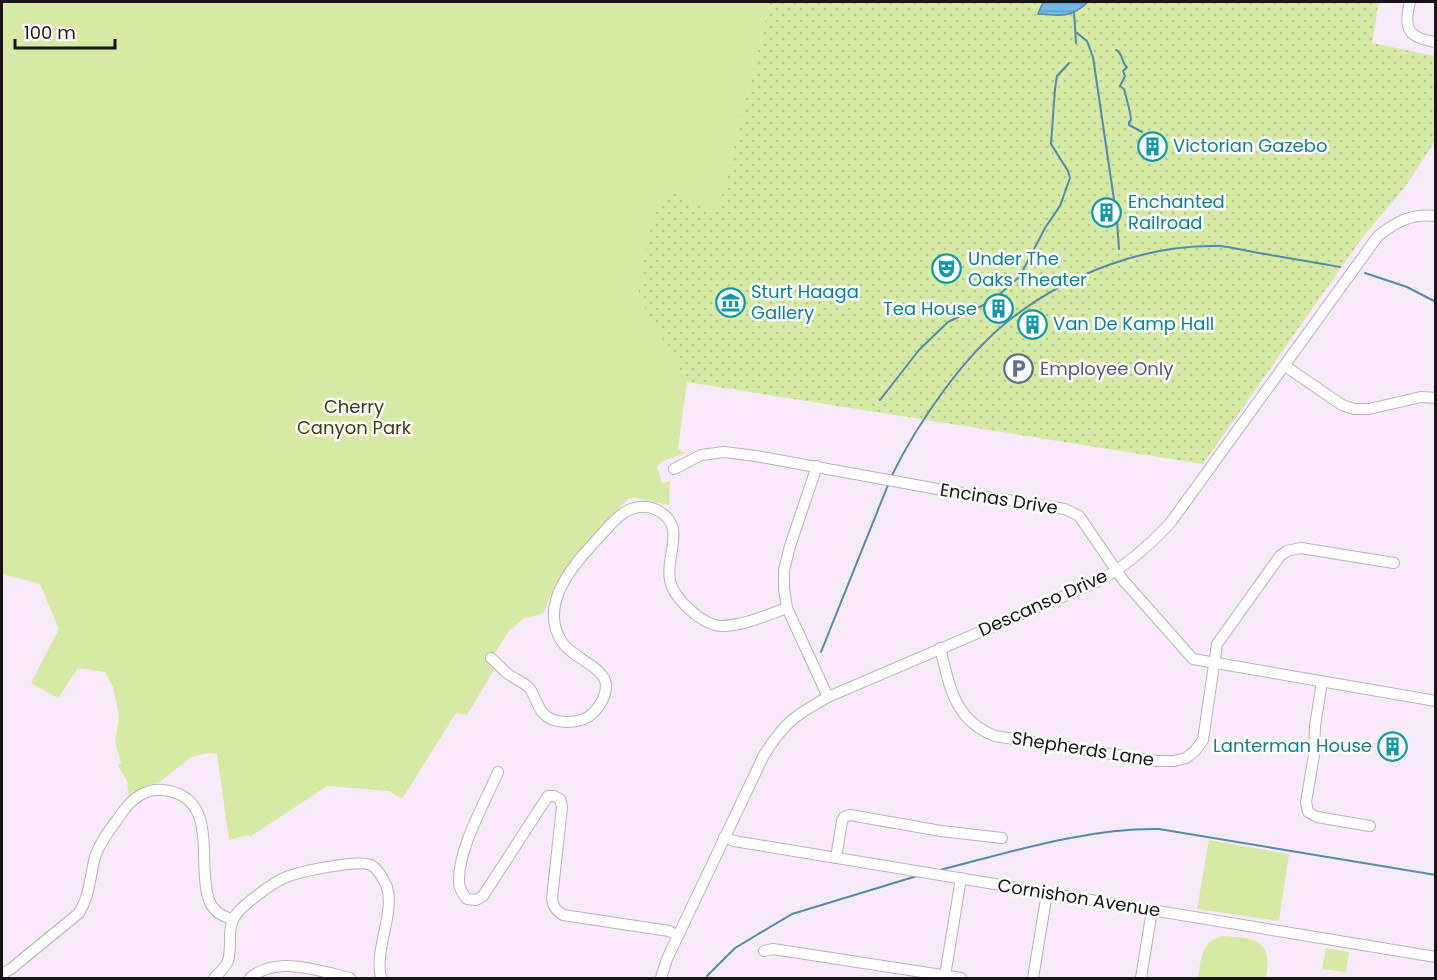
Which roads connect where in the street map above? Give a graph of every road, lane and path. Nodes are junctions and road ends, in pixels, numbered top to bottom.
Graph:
1 (1410, 2) edge
2 (1436, 42) edge
3 (1436, 216) edge
4 (1285, 366) junction
5 (1436, 398) edge
6 (817, 466) junction
7 (675, 469) dead end
8 (1394, 563) dead end
9 (1117, 570) junction
10 (787, 608) junction
11 (940, 648) junction
12 (492, 658) dead end
13 (1214, 663) junction
14 (1322, 682) junction
15 (828, 697) junction
16 (1436, 701) edge
17 (498, 772) dead end
18 (1370, 826) dead end
19 (724, 837) junction
20 (1002, 838) dead end
21 (836, 858) junction
22 (961, 878) junction
23 (1047, 893) junction
24 (1152, 910) junction
25 (233, 920) junction
26 (678, 936) junction
27 (764, 951) dead end
28 (1436, 957) edge
29 (2, 974) edge
30 (945, 976) junction
31 (214, 978) edge
32 (250, 978) edge
33 (350, 978) edge
34 (380, 978) edge
35 (661, 978) edge
36 (961, 978) edge
37 (1033, 978) edge
38 (1141, 978) edge

1 - 2 street
3 - 4 street, Descanso Drive
4 - 5 street
4 - 9 street, Descanso Drive
6 - 7 street, Encinas Drive
6 - 9 street, Encinas Drive
6 - 10 street
8 - 13 street, Shepherds Lane
9 - 11 street, Descanso Drive
9 - 13 street, Encinas Drive
10 - 12 street
10 - 15 street
11 - 13 street, Shepherds Lane
11 - 15 street, Descanso Drive
13 - 14 street, Encinas Drive
14 - 16 street, Encinas Drive
14 - 18 street
15 - 19 street, Descanso Drive
17 - 26 street
19 - 21 street, Cornishon Avenue
19 - 26 street, Descanso Drive
20 - 21 street
21 - 22 street, Cornishon Avenue
22 - 23 street, Cornishon Avenue
22 - 30 street
23 - 24 street, Cornishon Avenue
23 - 37 street
24 - 28 street, Cornishon Avenue
24 - 38 street
25 - 29 street
25 - 31 street
25 - 34 street
26 - 35 street, Descanso Drive
27 - 30 street
30 - 36 street
32 - 33 street

